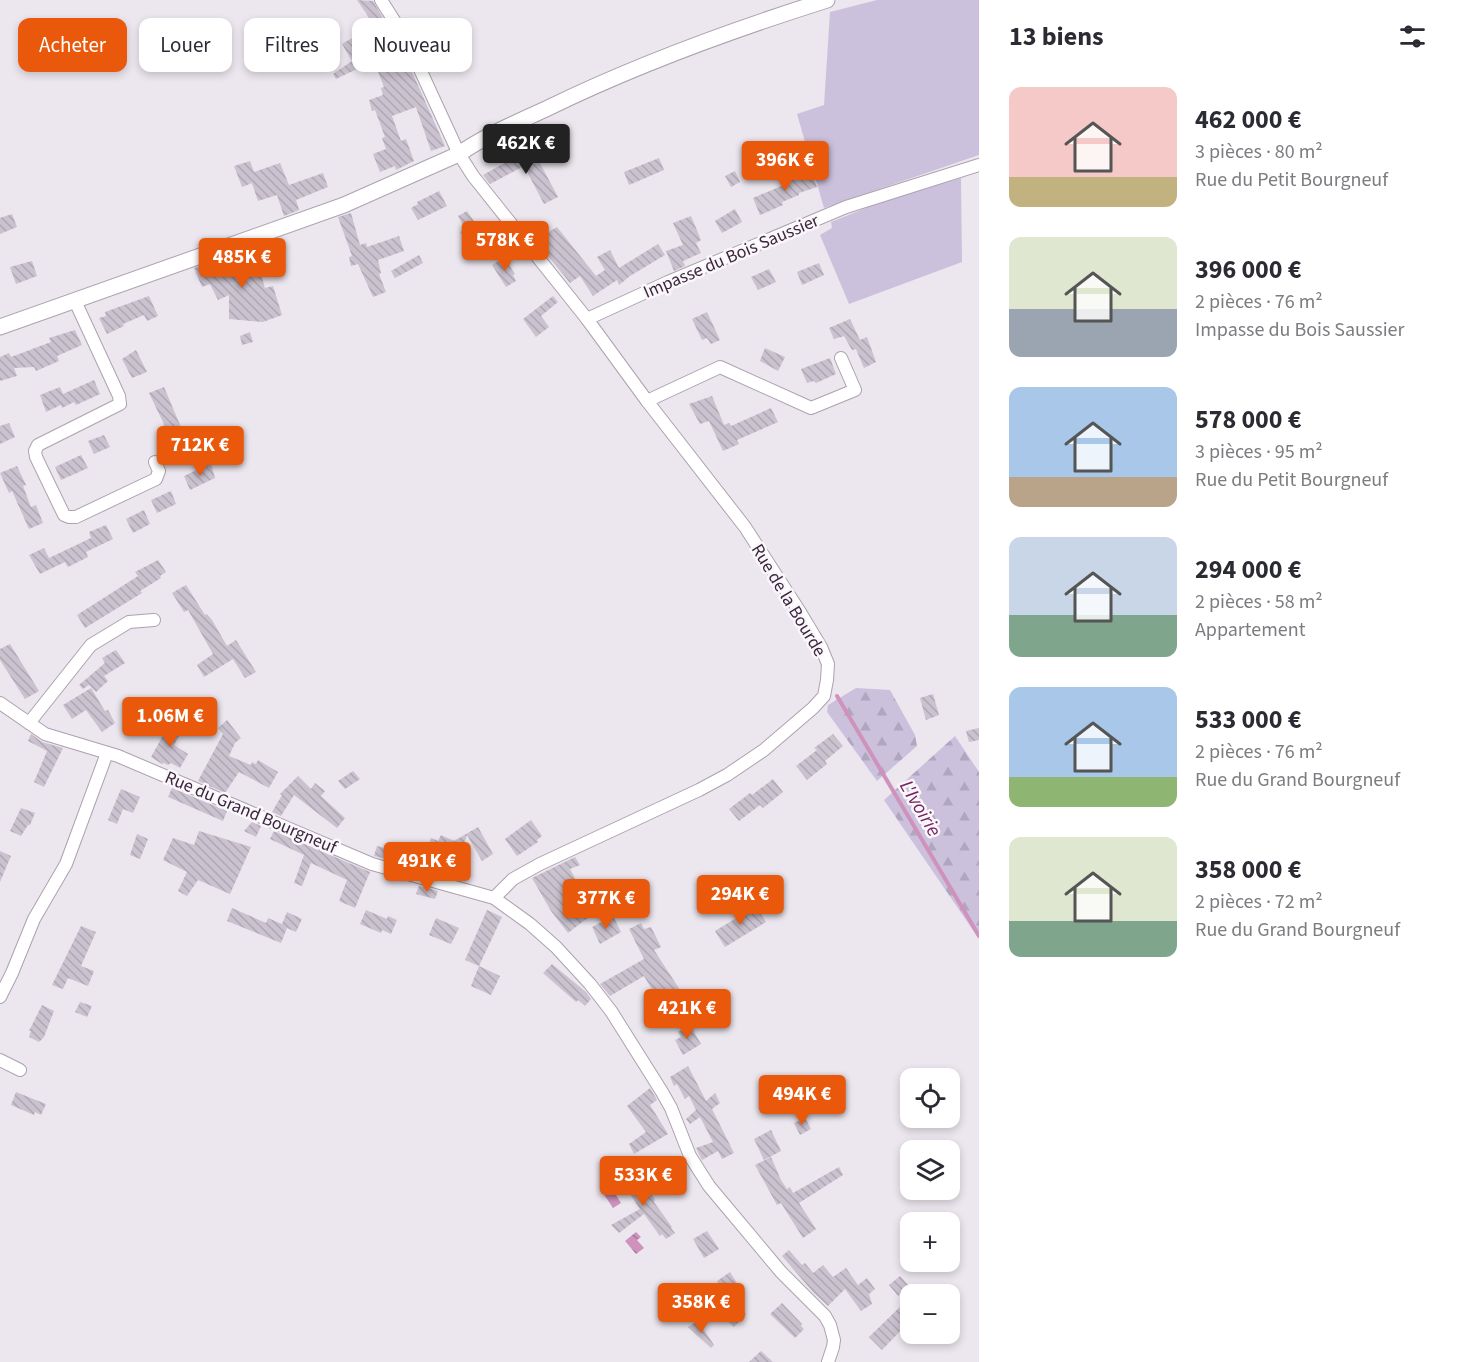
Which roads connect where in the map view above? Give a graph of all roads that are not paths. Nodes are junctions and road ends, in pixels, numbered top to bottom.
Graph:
1 (381, 0) edge
2 (827, 0) edge
3 (459, 154) junction
4 (979, 165) edge
5 (75, 301) junction
6 (587, 319) junction
7 (0, 327) edge
8 (841, 358) dead end
9 (647, 401) junction
10 (155, 462) dead end
11 (154, 620) dead end
12 (0, 703) edge
13 (29, 723) junction
14 (107, 753) junction
15 (494, 898) junction
16 (0, 997) edge
17 (0, 1060) edge
18 (20, 1070) dead end
19 (828, 1362) edge

1 - 3 street, Rue de la Bourde
2 - 3 street
3 - 5 street
3 - 6 street, Rue de la Bourde
4 - 6 street, Impasse du Bois Saussier
5 - 7 street
5 - 10 street
6 - 9 street, Rue de la Bourde
8 - 9 street
9 - 15 street, Rue de la Bourde
11 - 13 street
12 - 13 street, Rue du Grand Bourgneuf
13 - 14 street, Rue du Grand Bourgneuf
14 - 15 street, Rue du Grand Bourgneuf
14 - 16 street
15 - 19 street, Rue du Grand Bourgneuf
17 - 18 street

